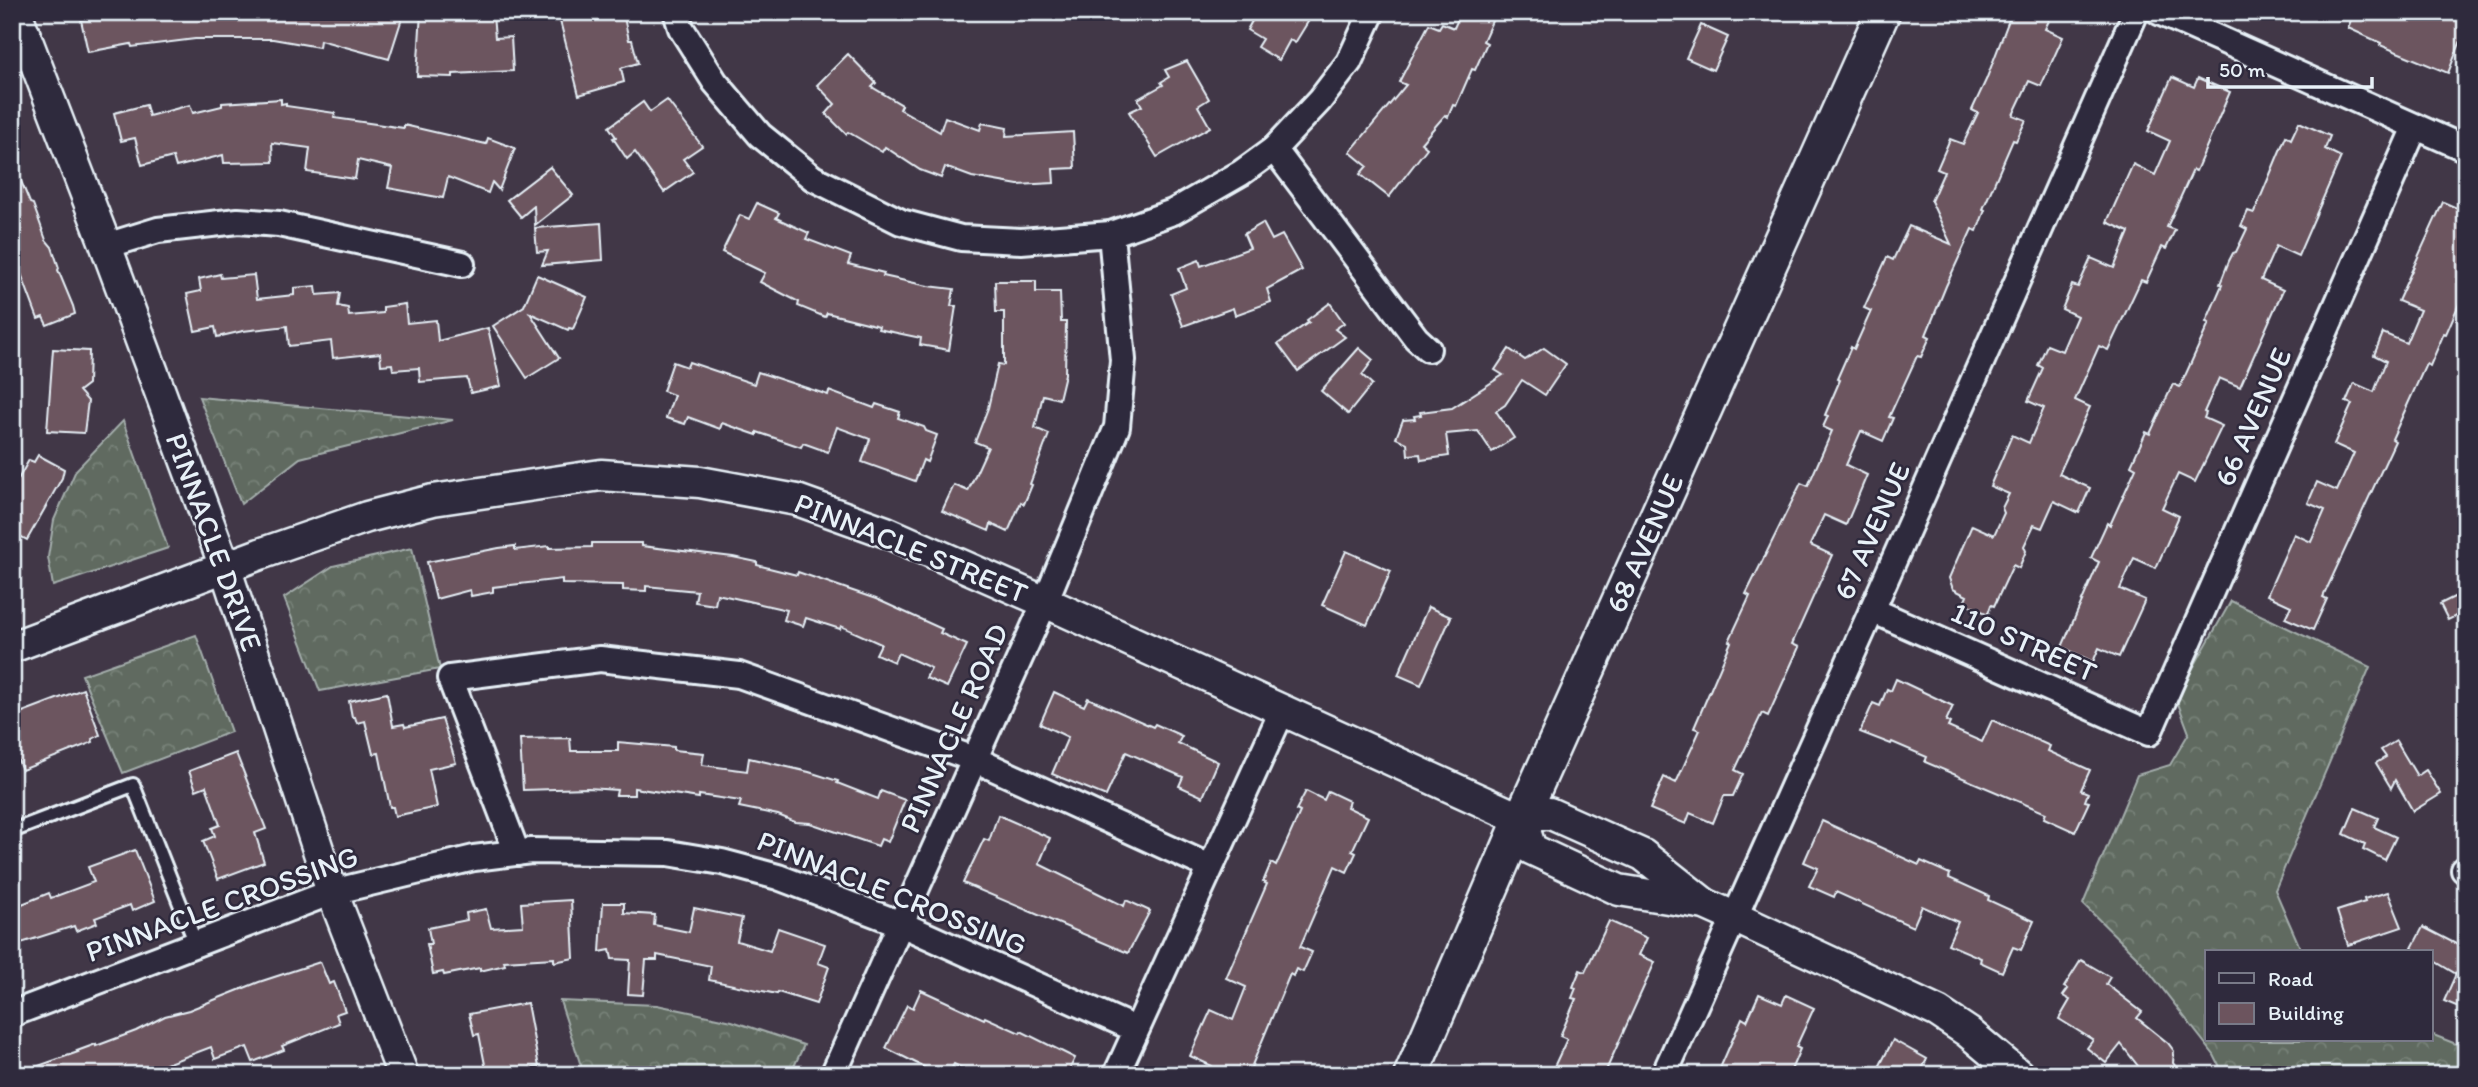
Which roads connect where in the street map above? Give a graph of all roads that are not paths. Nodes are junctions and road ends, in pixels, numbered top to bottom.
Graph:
1 (16, 12) edge
2 (676, 12) edge
3 (1372, 12) edge
4 (1882, 12) edge
5 (2136, 12) edge
6 (2160, 12) edge
7 (2415, 127) junction
8 (1274, 149) junction
9 (2466, 149) edge
10 (1111, 234) junction
11 (106, 246) junction
12 (462, 264) dead end
13 (1428, 349) dead end
14 (225, 567) junction
15 (1045, 602) junction
16 (1872, 610) junction
17 (12, 647) edge
18 (1283, 709) junction
19 (2149, 733) joint
20 (974, 760) junction
21 (1521, 819) junction
22 (12, 831) edge
23 (517, 853) junction
24 (1210, 867) junction
25 (332, 892) junction
26 (1705, 904) junction
27 (1734, 917) junction
28 (901, 924) junction
29 (196, 944) junction
30 (12, 1014) edge
31 (1135, 1029) junction
32 (402, 1075) edge
33 (833, 1075) edge
34 (1116, 1075) edge
35 (1411, 1075) edge
36 (1664, 1075) edge
37 (2019, 1075) edge

1 - 11 street, PINNACLE DRIVE
2 - 10 street
3 - 8 street
4 - 21 main road, 68 AVENUE
5 - 16 street, 67 AVENUE
6 - 7 street
7 - 9 street
7 - 19 street, 66 AVENUE
8 - 10 street
8 - 13 street
10 - 15 street, PINNACLE ROAD
11 - 12 street
11 - 14 street, PINNACLE DRIVE
14 - 15 street, PINNACLE STREET
14 - 17 street, PINNACLE STREET
14 - 25 street, PINNACLE DRIVE
15 - 18 street, PINNACLE STREET
15 - 20 street, PINNACLE ROAD
16 - 19 street, 110 STREET
16 - 27 street, 67 AVENUE
18 - 21 street, PINNACLE STREET
18 - 24 street
20 - 23 street
20 - 24 street
20 - 28 street, PINNACLE ROAD
21 - 26 street
21 - 26 street
21 - 35 main road, 68 AVENUE
22 - 29 lane
23 - 25 street, PINNACLE CROSSING
23 - 28 street, PINNACLE CROSSING
24 - 31 street
25 - 29 street, PINNACLE CROSSING
25 - 32 street, PINNACLE DRIVE
26 - 27 street
27 - 36 street, 67 AVENUE
27 - 37 street
28 - 31 street, PINNACLE CROSSING
28 - 33 street, PINNACLE ROAD
29 - 30 street, PINNACLE CROSSING
31 - 34 street

